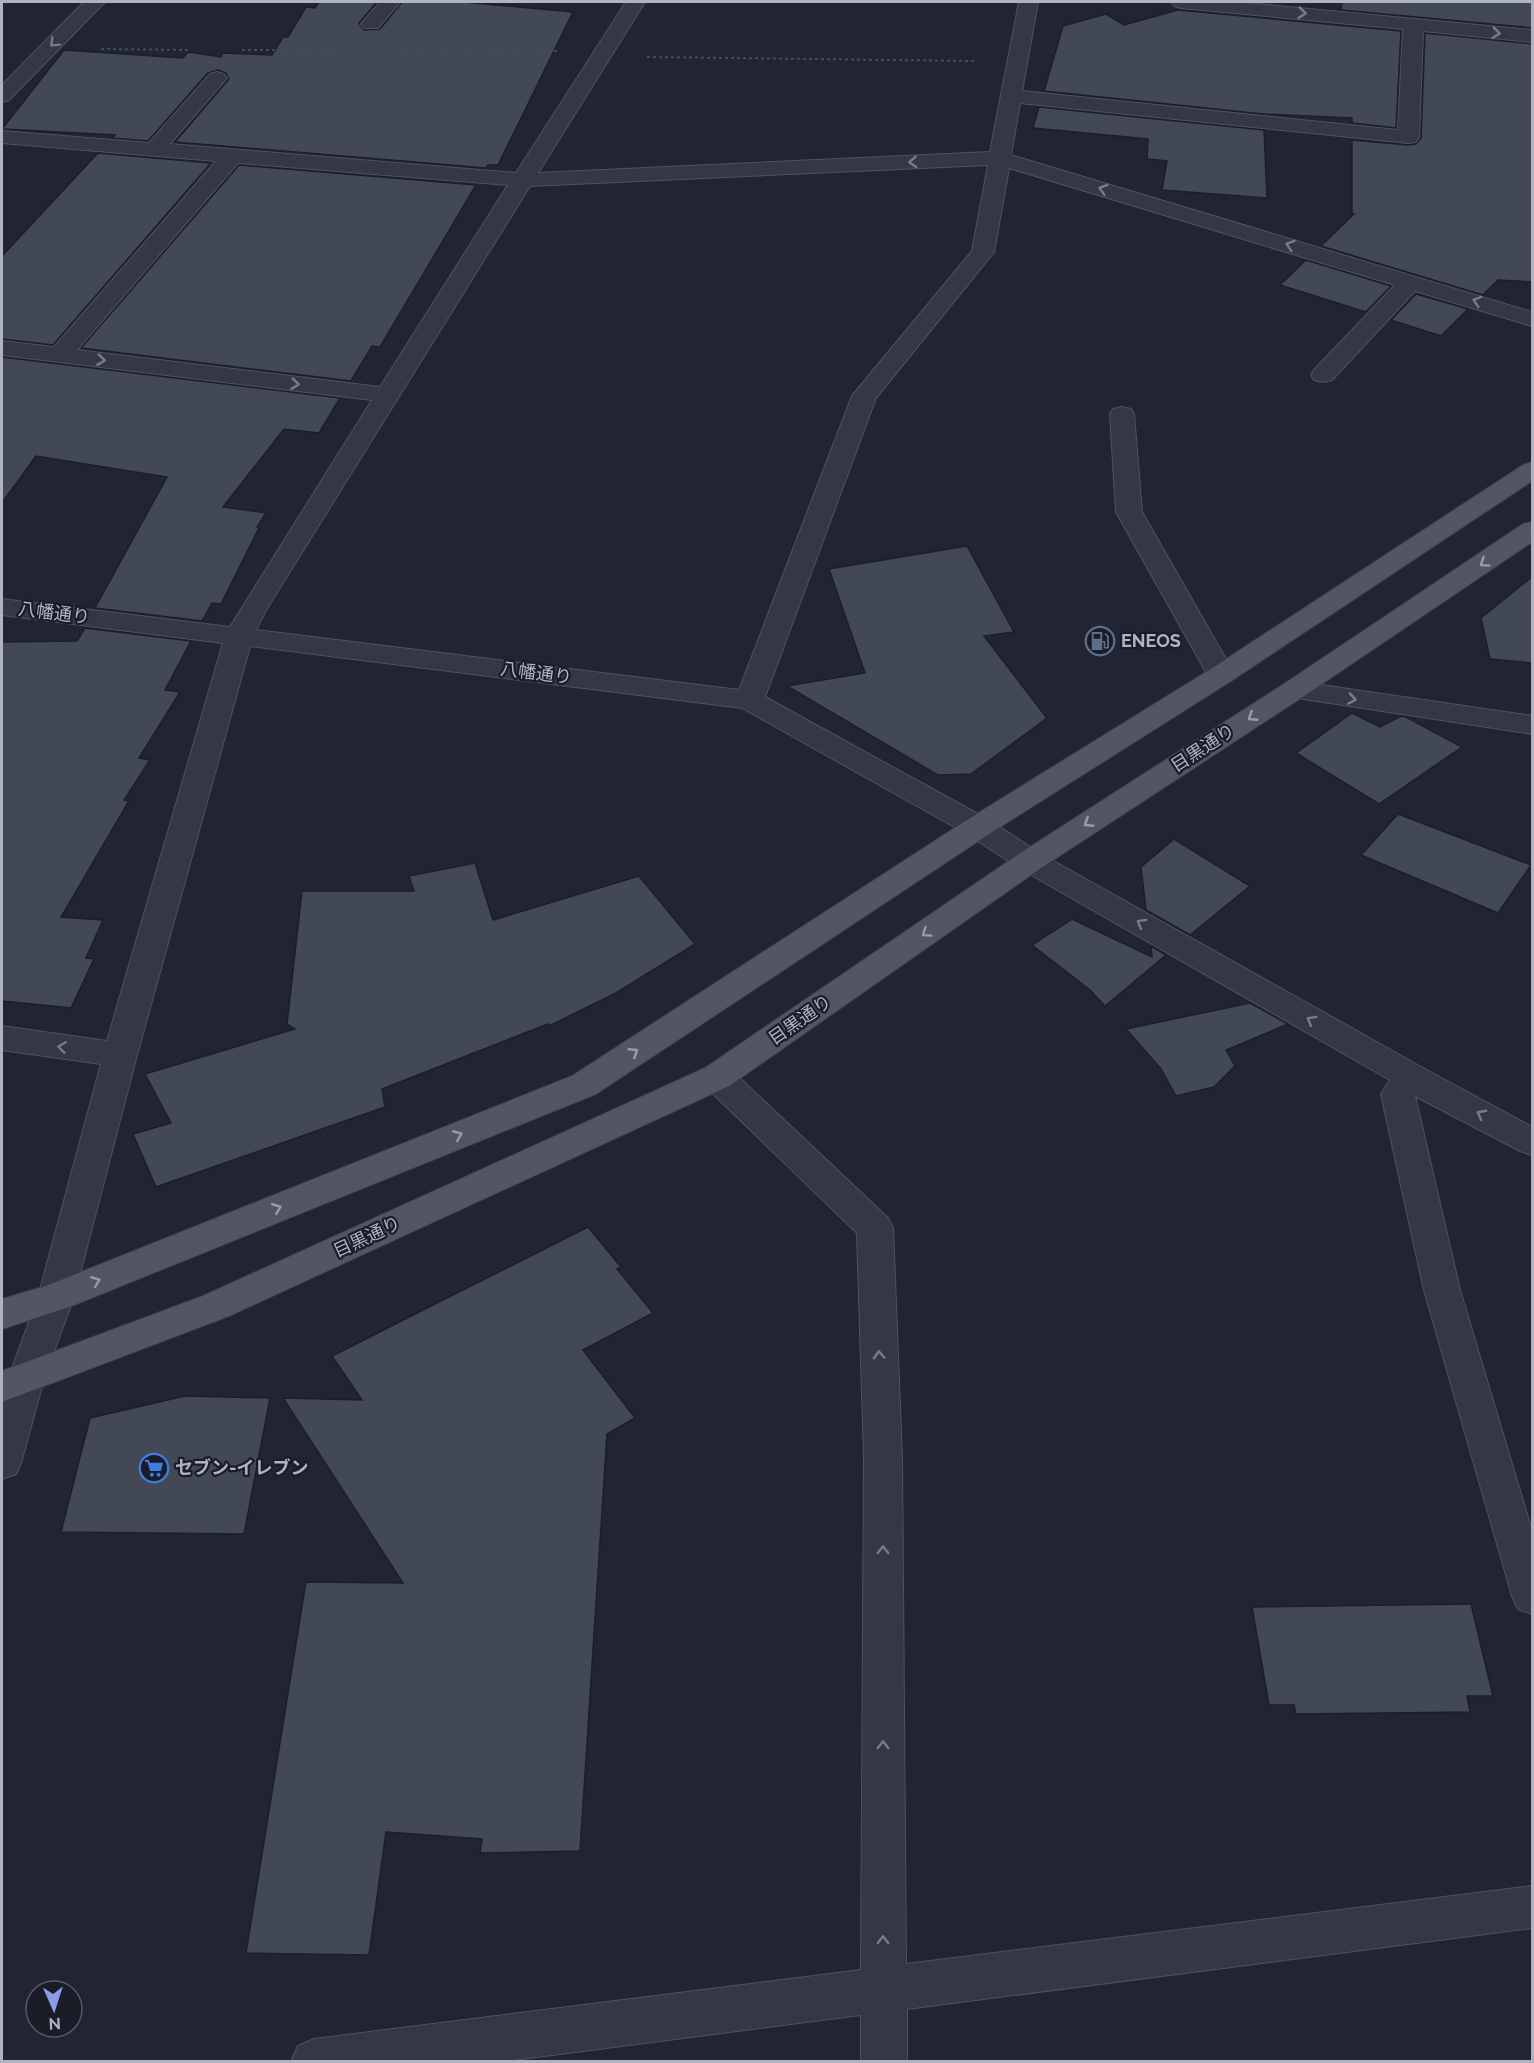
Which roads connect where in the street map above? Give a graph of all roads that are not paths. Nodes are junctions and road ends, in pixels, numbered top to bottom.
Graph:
1 (95, 2) edge
2 (390, 2) edge
3 (635, 2) edge
4 (1028, 2) edge
5 (1181, 2) edge
6 (1245, 5) edge
7 (371, 24) dead end
8 (1413, 25) junction
9 (1533, 36) edge
10 (217, 78) dead end
11 (2, 96) edge
12 (1011, 96) junction
13 (2, 137) edge
14 (154, 150) junction
15 (232, 156) junction
16 (1000, 158) junction
17 (522, 180) junction
18 (1412, 281) junction
19 (1533, 319) edge
20 (2, 348) edge
21 (60, 356) junction
22 (1323, 375) dead end
23 (388, 395) junction
24 (1122, 414) dead end
25 (1533, 470) edge
26 (1533, 530) edge
27 (2, 607) edge
28 (239, 636) junction
29 (1221, 675) junction
30 (1294, 690) junction
31 (749, 700) junction
32 (1533, 725) edge
33 (978, 827) junction
34 (1030, 861) junction
35 (2, 1038) edge
36 (120, 1054) junction
37 (717, 1077) junction
38 (1412, 1077) junction
39 (1533, 1142) edge
40 (56, 1297) junction
41 (2, 1314) edge
42 (13, 1383) edge
43 (2, 1463) edge
44 (1533, 1596) edge
45 (1533, 1907) edge
46 (883, 1991) junction
47 (314, 2061) edge
48 (884, 2061) edge

1 -> 11 street
2 - 7 street
3 - 17 street
4 - 12 street
5 - 6 street
6 -> 8 street
8 -> 9 street
8 - 12 street
10 - 14 street
12 - 16 street
13 - 14 street
14 - 15 street
15 - 17 street
15 - 21 street
16 -> 17 street
18 -> 16 street
16 - 31 street
17 - 23 street
19 -> 18 street
18 - 22 street
20 - 21 street
21 -> 23 street
23 - 28 street
24 - 29 street
25 - 29 main road
26 -> 30 main road, 目黒通り
27 - 28 street, 八幡通り
28 - 31 street, 八幡通り
28 - 36 street
29 - 33 main road
30 -> 32 street
30 -> 34 main road, 目黒通り
31 - 33 street, 八幡通り
33 - 34 street, 八幡通り
40 -> 33 main road
34 -> 37 main road, 目黒通り
38 -> 34 street, 八幡通り
36 -> 35 street
36 - 40 street
37 - 42 main road, 目黒通り
46 -> 37 street
39 -> 38 street, 八幡通り
38 - 44 street
40 - 41 main road
40 - 42 street
42 - 43 street
45 - 46 street
46 - 47 street
46 - 48 street

